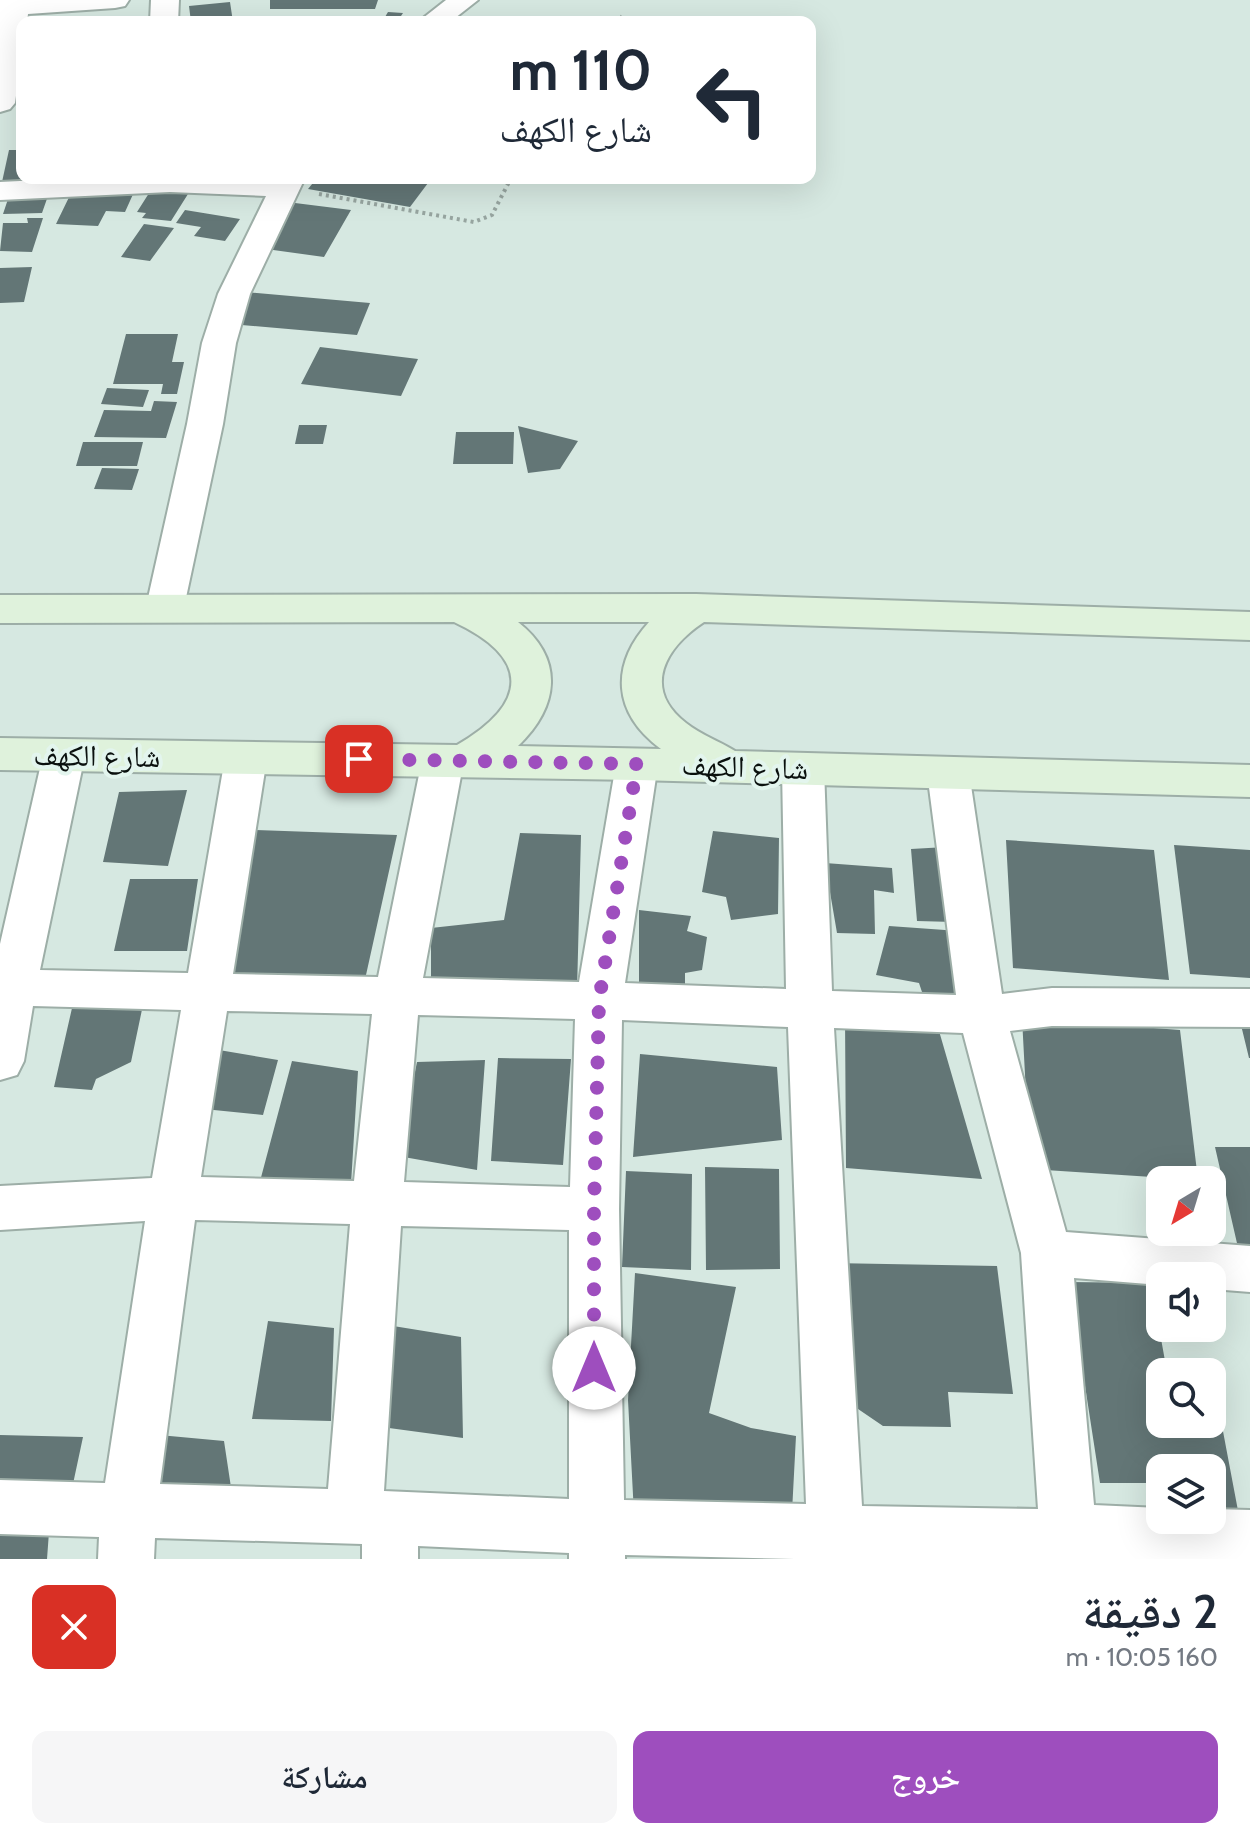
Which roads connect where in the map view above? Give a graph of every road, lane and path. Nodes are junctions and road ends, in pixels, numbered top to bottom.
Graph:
1 (115, 0) edge
2 (464, 0) edge
3 (8, 7) edge
4 (441, 16) edge
5 (0, 103) edge
6 (108, 184) edge
7 (286, 184) edge
8 (291, 184) edge
9 (508, 184) edge
10 (0, 191) edge
11 (165, 607) junction
12 (459, 608) junction
13 (696, 608) junction
14 (0, 609) edge
15 (1250, 626) edge
16 (0, 754) edge
17 (64, 755) junction
18 (246, 758) junction
19 (454, 761) junction
20 (637, 764) junction
21 (742, 767) junction
22 (803, 768) junction
23 (948, 772) junction
24 (1250, 781) edge
25 (6, 987) edge
26 (207, 992) junction
27 (397, 996) junction
28 (599, 1001) junction
29 (1250, 1008) edge
30 (810, 1009) junction
31 (982, 1015) junction
32 (0, 1061) edge
33 (173, 1198) junction
34 (377, 1203) junction
35 (0, 1208) edge
36 (594, 1209) junction
37 (1046, 1253) junction
38 (1248, 1276) edge
39 (0, 1507) edge
40 (378, 1531) edge
41 (127, 1536) edge
42 (1250, 1538) edge
43 (596, 1543) edge
44 (1070, 1545) edge
45 (837, 1546) edge

1 - 3 street
2 - 4 street
3 - 5 street
6 - 10 street
7 - 11 street
8 - 9 path
11 - 12 main road
11 - 14 main road
12 - 13 main road
12 - 19 main road
13 - 15 main road
13 - 21 main road
16 - 17 main road, شارع الكهف
17 - 18 main road, شارع الكهف
17 - 25 street
18 - 19 main road, شارع الكهف
18 - 26 street
19 - 20 main road, شارع الكهف
19 - 27 street
20 - 21 main road, شارع الكهف
20 - 28 street
21 - 22 main road, شارع الكهف
22 - 23 main road, شارع الكهف
22 - 30 street
23 - 24 main road, شارع الكهف
23 - 31 street
25 - 26 street
25 - 32 street
26 - 27 street
26 - 33 street
27 - 28 street
27 - 34 street
28 - 30 street
28 - 36 street
29 - 31 street
30 - 31 street
30 - 45 street
31 - 37 street
33 - 34 street
33 - 35 street
33 - 41 street
34 - 36 street
34 - 40 street
36 - 43 street
37 - 38 street
37 - 44 street
39 - 41 street
40 - 41 street
40 - 43 street
42 - 44 street
43 - 45 street
44 - 45 street

